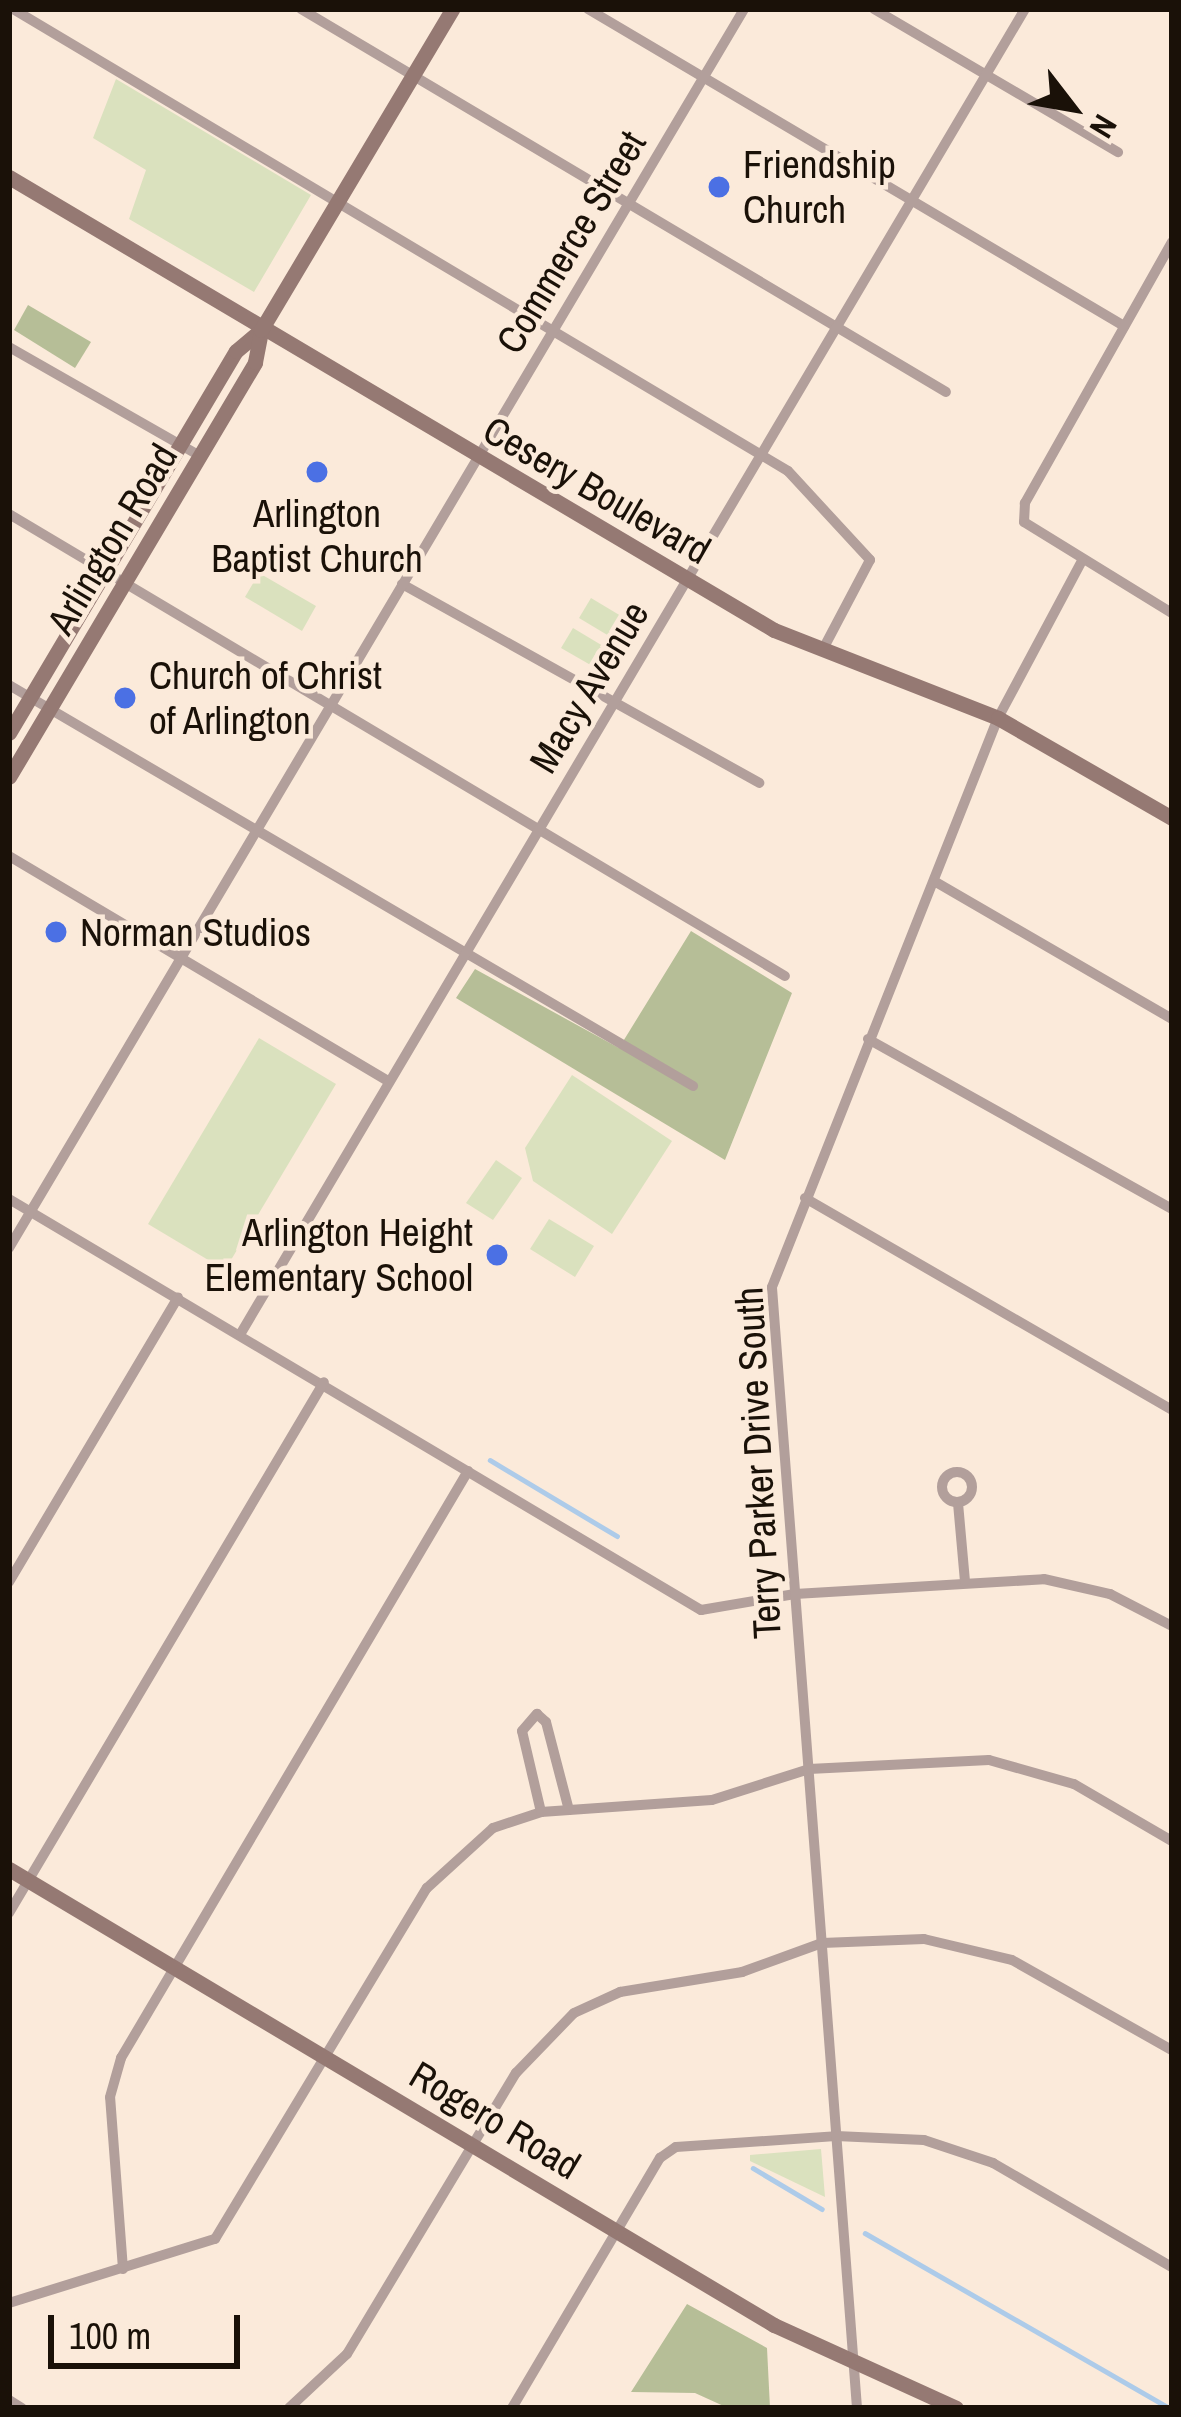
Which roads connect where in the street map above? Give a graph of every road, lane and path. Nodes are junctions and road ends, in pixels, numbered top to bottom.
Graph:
1 (13, 9) edge
2 (50, 9) edge
3 (302, 9) edge
4 (452, 9) edge
5 (588, 9) edge
6 (744, 9) edge
7 (874, 9) edge
8 (1025, 9) edge
9 (43, 26) junction
10 (413, 75) junction
11 (985, 76) junction
12 (704, 77) junction
13 (1118, 152) dead end
14 (9, 177) edge
15 (339, 200) junction
16 (912, 200) junction
17 (630, 202) junction
18 (1172, 242) edge
19 (837, 326) junction
20 (1124, 326) junction
21 (554, 329) junction
22 (261, 330) junction
23 (9, 346) edge
24 (946, 392) dead end
25 (181, 444) junction
26 (763, 453) junction
27 (200, 456) junction
28 (476, 458) junction
29 (9, 514) edge
30 (1082, 561) junction
31 (105, 572) junction
32 (687, 580) junction
33 (124, 583) junction
34 (402, 584) junction
35 (1172, 594) edge
36 (1168, 611) edge
37 (823, 650) junction
38 (9, 685) edge
39 (30, 698) junction
40 (330, 706) junction
41 (612, 706) junction
42 (49, 708) junction
43 (998, 718) junction
44 (9, 734) edge
45 (9, 777) edge
46 (759, 783) dead end
47 (1172, 818) edge
48 (539, 830) junction
49 (254, 832) junction
50 (9, 856) edge
51 (934, 881) junction
52 (464, 956) junction
53 (180, 958) junction
54 (784, 976) dead end
55 (1172, 1019) edge
56 (868, 1039) junction
57 (389, 1082) junction
58 (693, 1086) dead end
59 (805, 1198) junction
60 (9, 1199) edge
61 (1172, 1209) edge
62 (31, 1211) junction
63 (9, 1248) edge
64 (178, 1297) junction
65 (241, 1333) junction
66 (324, 1382) junction
67 (1172, 1410) edge
68 (468, 1472) junction
69 (958, 1503) dead end
70 (965, 1581) junction
71 (9, 1582) edge
72 (795, 1594) junction
73 (1172, 1625) edge
74 (809, 1769) junction
75 (569, 1810) junction
76 (542, 1812) junction
77 (1172, 1841) edge
78 (9, 1869) edge
79 (28, 1880) junction
80 (9, 1913) edge
81 (822, 1943) junction
82 (175, 1968) junction
83 (1172, 2050) edge
84 (326, 2057) junction
85 (836, 2137) junction
86 (472, 2144) junction
87 (616, 2232) junction
88 (1172, 2267) edge
89 (123, 2269) junction
90 (9, 2302) edge
91 (851, 2362) junction
92 (9, 2400) edge
93 (22, 2408) edge
94 (289, 2408) edge
95 (512, 2408) edge
96 (857, 2408) edge
97 (956, 2408) edge

1 - 9 street
2 - 9 street
3 - 10 street
4 - 10 main road, Arlington Road
5 - 12 street
6 - 12 street, Commerce Street
7 - 11 street
8 - 11 street, Macy Avenue
9 - 15 street
10 - 15 main road, Arlington Road
10 - 17 street
11 - 13 street
11 - 16 street, Macy Avenue
12 - 16 street
12 - 17 street, Commerce Street
14 - 22 main road, Cesery Boulevard
15 - 21 street
15 - 22 main road, Arlington Road
16 - 19 street, Macy Avenue
16 - 20 street
17 - 19 street
17 - 21 street, Commerce Street
18 - 20 street
19 - 24 street
19 - 26 street, Macy Avenue
20 - 30 street
21 - 26 street
21 - 28 street, Commerce Street
22 - 25 main road, Arlington Road
22 - 27 main road, Arlington Road
22 - 28 main road, Cesery Boulevard
23 - 25 street
25 - 27 street
25 - 31 main road, Arlington Road
26 - 32 street, Macy Avenue
26 - 37 street
27 - 33 main road, Arlington Road
28 - 32 main road, Cesery Boulevard
28 - 34 street, Commerce Street
29 - 31 street
30 - 36 street
30 - 43 street, Terry Parker Drive South
31 - 33 street
31 - 39 main road, Arlington Road
32 - 37 main road, Cesery Boulevard
32 - 41 street, Macy Avenue
33 - 40 street
33 - 42 main road, Arlington Road
34 - 40 street, Commerce Street
34 - 41 street
35 - 36 street
37 - 43 main road, Cesery Boulevard
38 - 39 street
39 - 42 street
39 - 44 main road, Arlington Road
40 - 48 street
40 - 49 street, Commerce Street
41 - 46 street
41 - 48 street, Macy Avenue
42 - 45 main road, Arlington Road
42 - 49 street
43 - 47 main road, Cesery Boulevard
43 - 51 street, Terry Parker Drive South
48 - 52 street, Macy Avenue
48 - 54 street
49 - 52 street
49 - 53 street, Commerce Street
50 - 53 street
51 - 55 street
51 - 56 street, Terry Parker Drive South
52 - 57 street, Macy Avenue
52 - 58 street
53 - 57 street
53 - 62 street, Commerce Street
56 - 59 street, Terry Parker Drive South
56 - 61 street
57 - 65 street, Macy Avenue
59 - 67 street
59 - 72 street, Terry Parker Drive South
60 - 62 street
62 - 63 street, Commerce Street
62 - 64 street
64 - 65 street
64 - 71 street
65 - 66 street
66 - 68 street
66 - 79 street
68 - 72 street
68 - 82 street
69 - 70 street
70 - 72 street
70 - 73 street
72 - 74 street, Terry Parker Drive South
74 - 75 street
74 - 77 street
74 - 81 street, Terry Parker Drive South
75 - 76 street
75 - 76 street
76 - 84 street
78 - 79 main road, Rogero Road
79 - 80 street
79 - 82 main road, Rogero Road
81 - 83 street
81 - 85 street, Terry Parker Drive South
81 - 86 street
82 - 84 main road, Rogero Road
82 - 89 street
84 - 86 main road, Rogero Road
84 - 89 street
85 - 87 street
85 - 88 street
85 - 91 street, Terry Parker Drive South
86 - 87 main road, Rogero Road
86 - 94 street
87 - 91 main road, Rogero Road
87 - 95 street
89 - 90 street
91 - 96 street, Terry Parker Drive South
91 - 97 main road, Rogero Road
92 - 93 street

